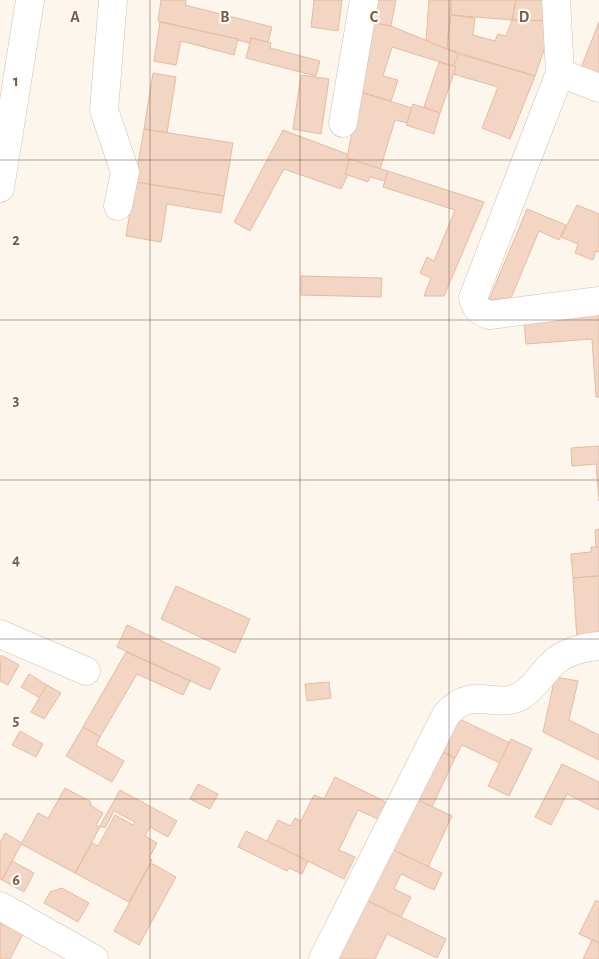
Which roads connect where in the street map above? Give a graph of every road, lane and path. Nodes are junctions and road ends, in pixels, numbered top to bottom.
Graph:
1 (30, 0) edge
2 (113, 0) edge
3 (364, 0) edge
4 (556, 0) edge
5 (560, 73) junction
6 (599, 88) edge
7 (343, 123) dead end
8 (0, 188) edge
9 (118, 206) dead end
10 (599, 301) edge
11 (0, 634) edge
12 (599, 646) edge
13 (86, 671) dead end
14 (0, 906) edge
15 (94, 959) edge
16 (323, 959) edge

1 - 8 street
2 - 9 street
3 - 7 street
4 - 5 street
5 - 6 street
5 - 10 street
11 - 13 street
12 - 16 street
14 - 15 street

